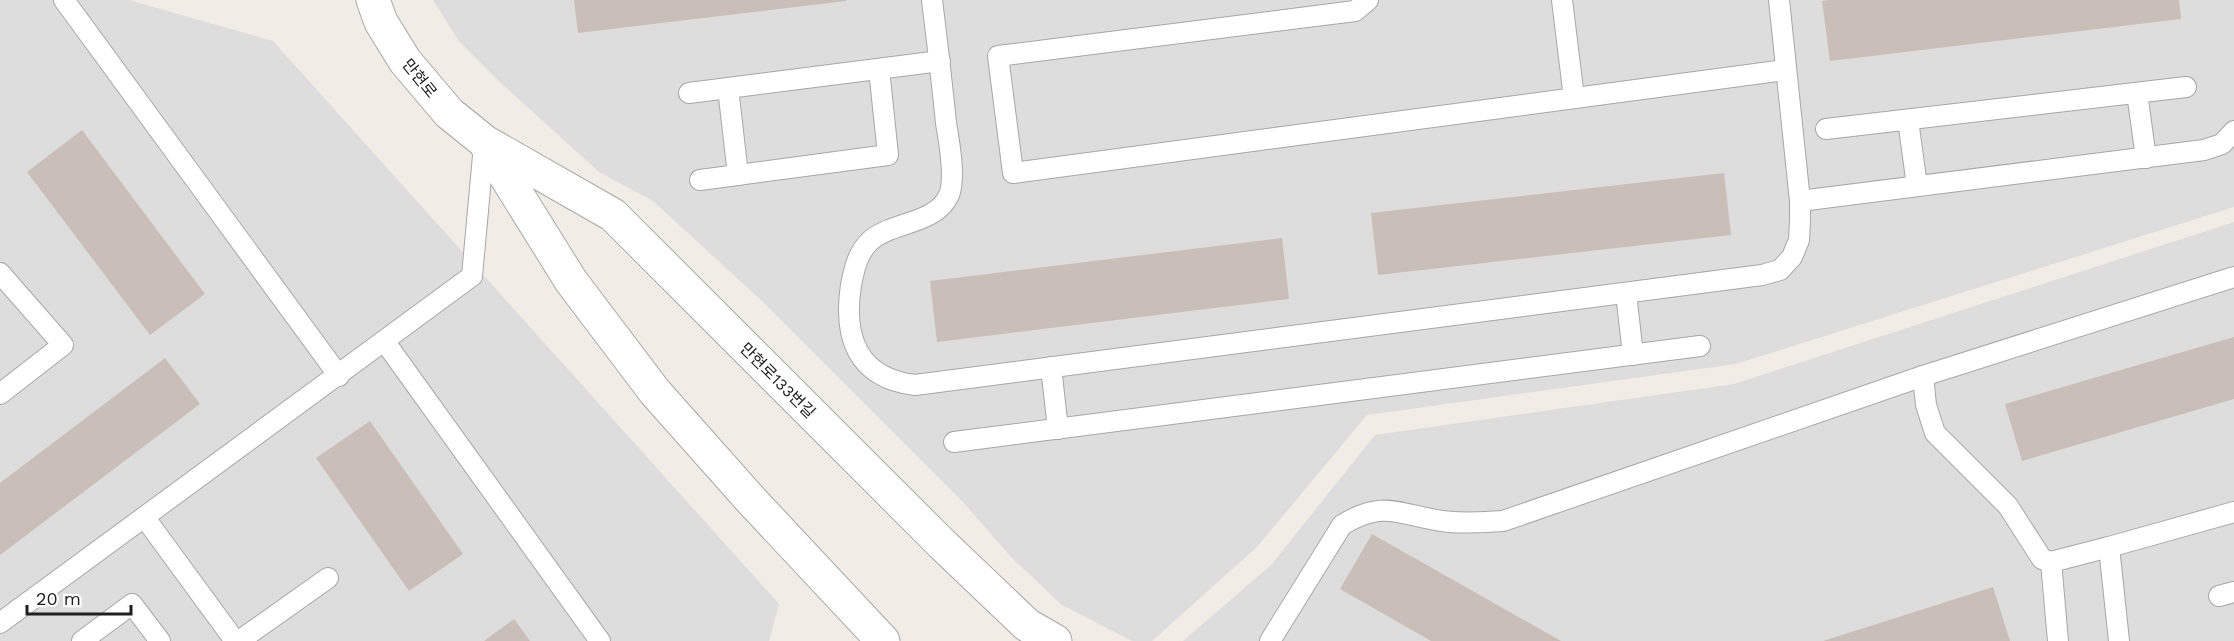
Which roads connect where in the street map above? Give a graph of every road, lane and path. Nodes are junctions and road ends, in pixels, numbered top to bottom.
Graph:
1 (64, 0) edge
2 (373, 0) edge
3 (932, 0) edge
4 (1368, 0) edge
5 (1562, 0) edge
6 (1779, 0) edge
7 (940, 61) junction
8 (879, 69) junction
9 (1785, 70) junction
10 (2186, 87) dead end
11 (729, 88) junction
12 (689, 93) dead end
13 (2137, 93) junction
14 (1574, 98) junction
15 (1908, 120) junction
16 (1826, 129) dead end
17 (2234, 131) edge
18 (485, 142) junction
19 (2146, 158) junction
20 (738, 175) junction
21 (700, 180) dead end
22 (1917, 186) junction
23 (1800, 201) junction
24 (0, 273) edge
25 (2234, 277) edge
26 (1626, 293) junction
27 (385, 342) junction
28 (1700, 346) dead end
29 (1633, 355) junction
30 (1051, 367) junction
31 (339, 376) junction
32 (1923, 376) junction
33 (0, 394) edge
34 (1058, 429) junction
35 (954, 442) dead end
36 (2234, 512) edge
37 (145, 518) junction
38 (2109, 547) junction
39 (2051, 562) junction
40 (328, 578) dead end
41 (0, 623) edge
42 (82, 641) edge
43 (160, 641) edge
44 (237, 641) edge
45 (600, 641) edge
46 (883, 641) edge
47 (1056, 641) edge
48 (1269, 641) edge
49 (2058, 641) edge
50 (2119, 641) edge

1 - 31 lane
2 - 18 street, 만현로
3 - 7 lane
4 - 14 lane
5 - 14 lane
6 - 9 lane
7 - 8 lane
7 - 30 lane
8 - 11 lane
8 - 20 lane
9 - 14 lane
9 - 23 lane
10 - 13 lane
11 - 12 lane
11 - 20 lane
13 - 15 lane
13 - 19 lane
15 - 16 lane
15 - 22 lane
17 - 19 lane
18 - 27 lane
18 - 46 street
18 - 47 street, 만현로133번길
19 - 22 lane
20 - 21 lane
22 - 23 lane
23 - 26 lane
24 - 33 lane
25 - 32 lane
26 - 29 lane
26 - 30 lane
27 - 31 lane
27 - 45 lane
28 - 29 lane
29 - 34 lane
30 - 34 lane
31 - 37 lane
32 - 39 lane
32 - 48 lane
34 - 35 lane
36 - 38 lane
37 - 41 lane
37 - 44 lane
38 - 39 lane
38 - 50 lane
39 - 49 lane
40 - 44 lane
42 - 43 lane

